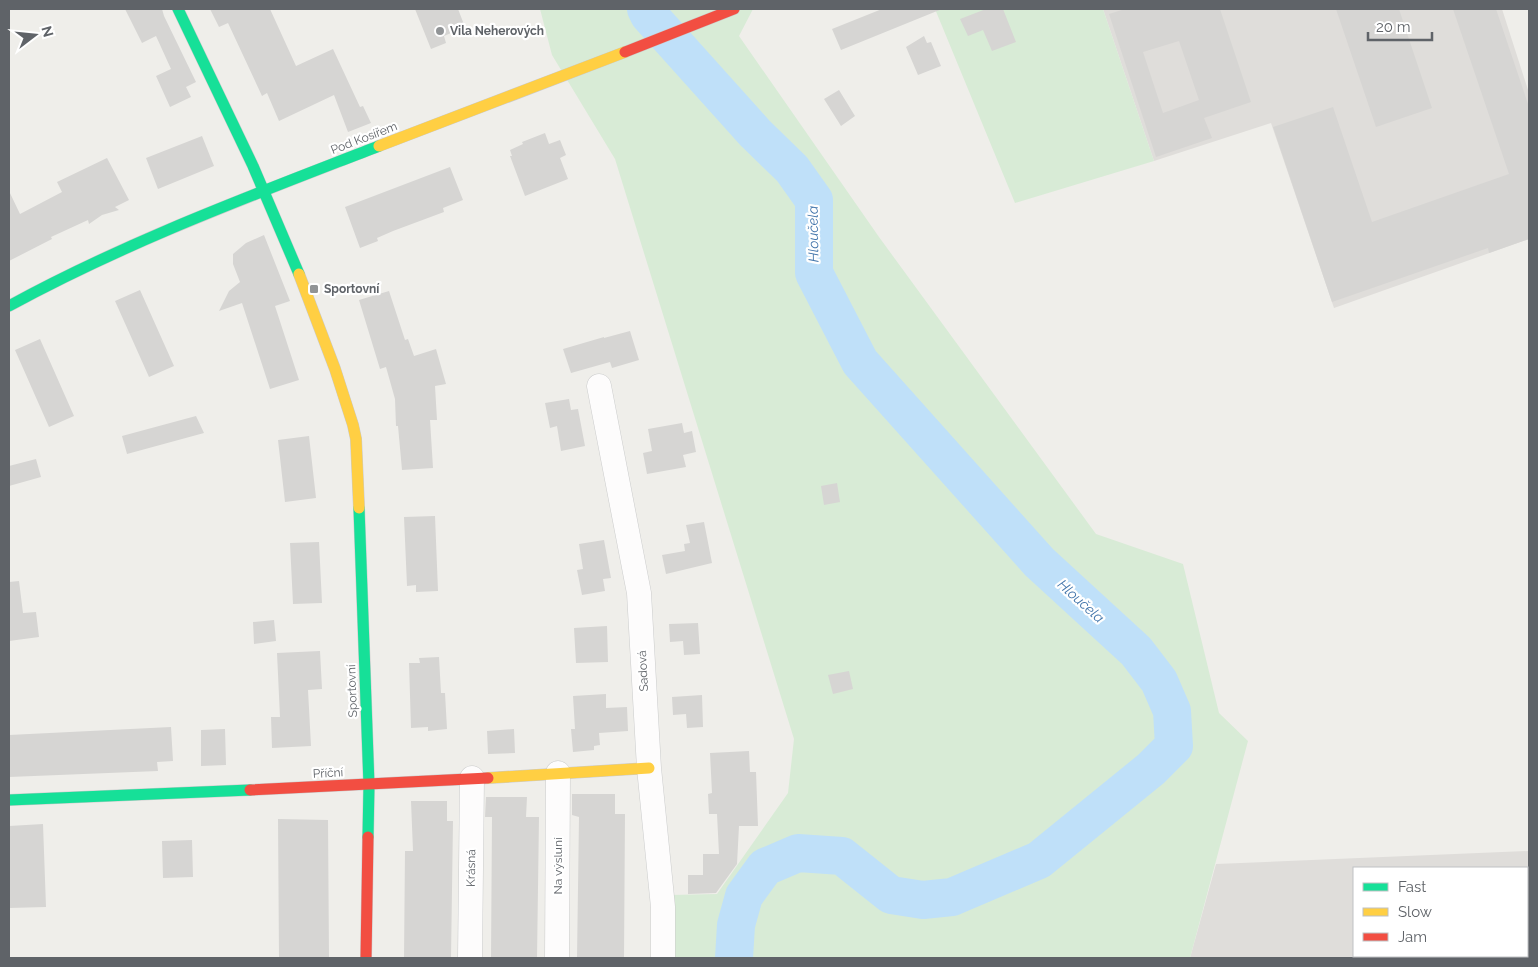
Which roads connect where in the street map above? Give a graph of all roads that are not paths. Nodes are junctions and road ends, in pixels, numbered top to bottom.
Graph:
1 (178, 9) edge
2 (734, 9) edge
3 (265, 190) junction
4 (9, 306) edge
5 (599, 386) dead end
6 (649, 768) junction
7 (558, 773) junction
8 (472, 778) junction
9 (369, 784) junction
10 (9, 800) edge
11 (366, 958) edge
12 (470, 958) edge
13 (558, 958) edge
14 (663, 958) edge

1 - 3 street, Sportovní
2 - 3 street, Pod Kosířem
3 - 4 street, Pod Kosířem
3 - 9 street, Sportovní
5 - 6 street, Sadová
6 - 7 street, Příční
6 - 14 street, Sadová
7 - 8 street, Příční
7 - 13 street, Na výsluní
8 - 9 street, Příční
8 - 12 street, Krásná
9 - 10 street, Příční
9 - 11 street, Sportovní

